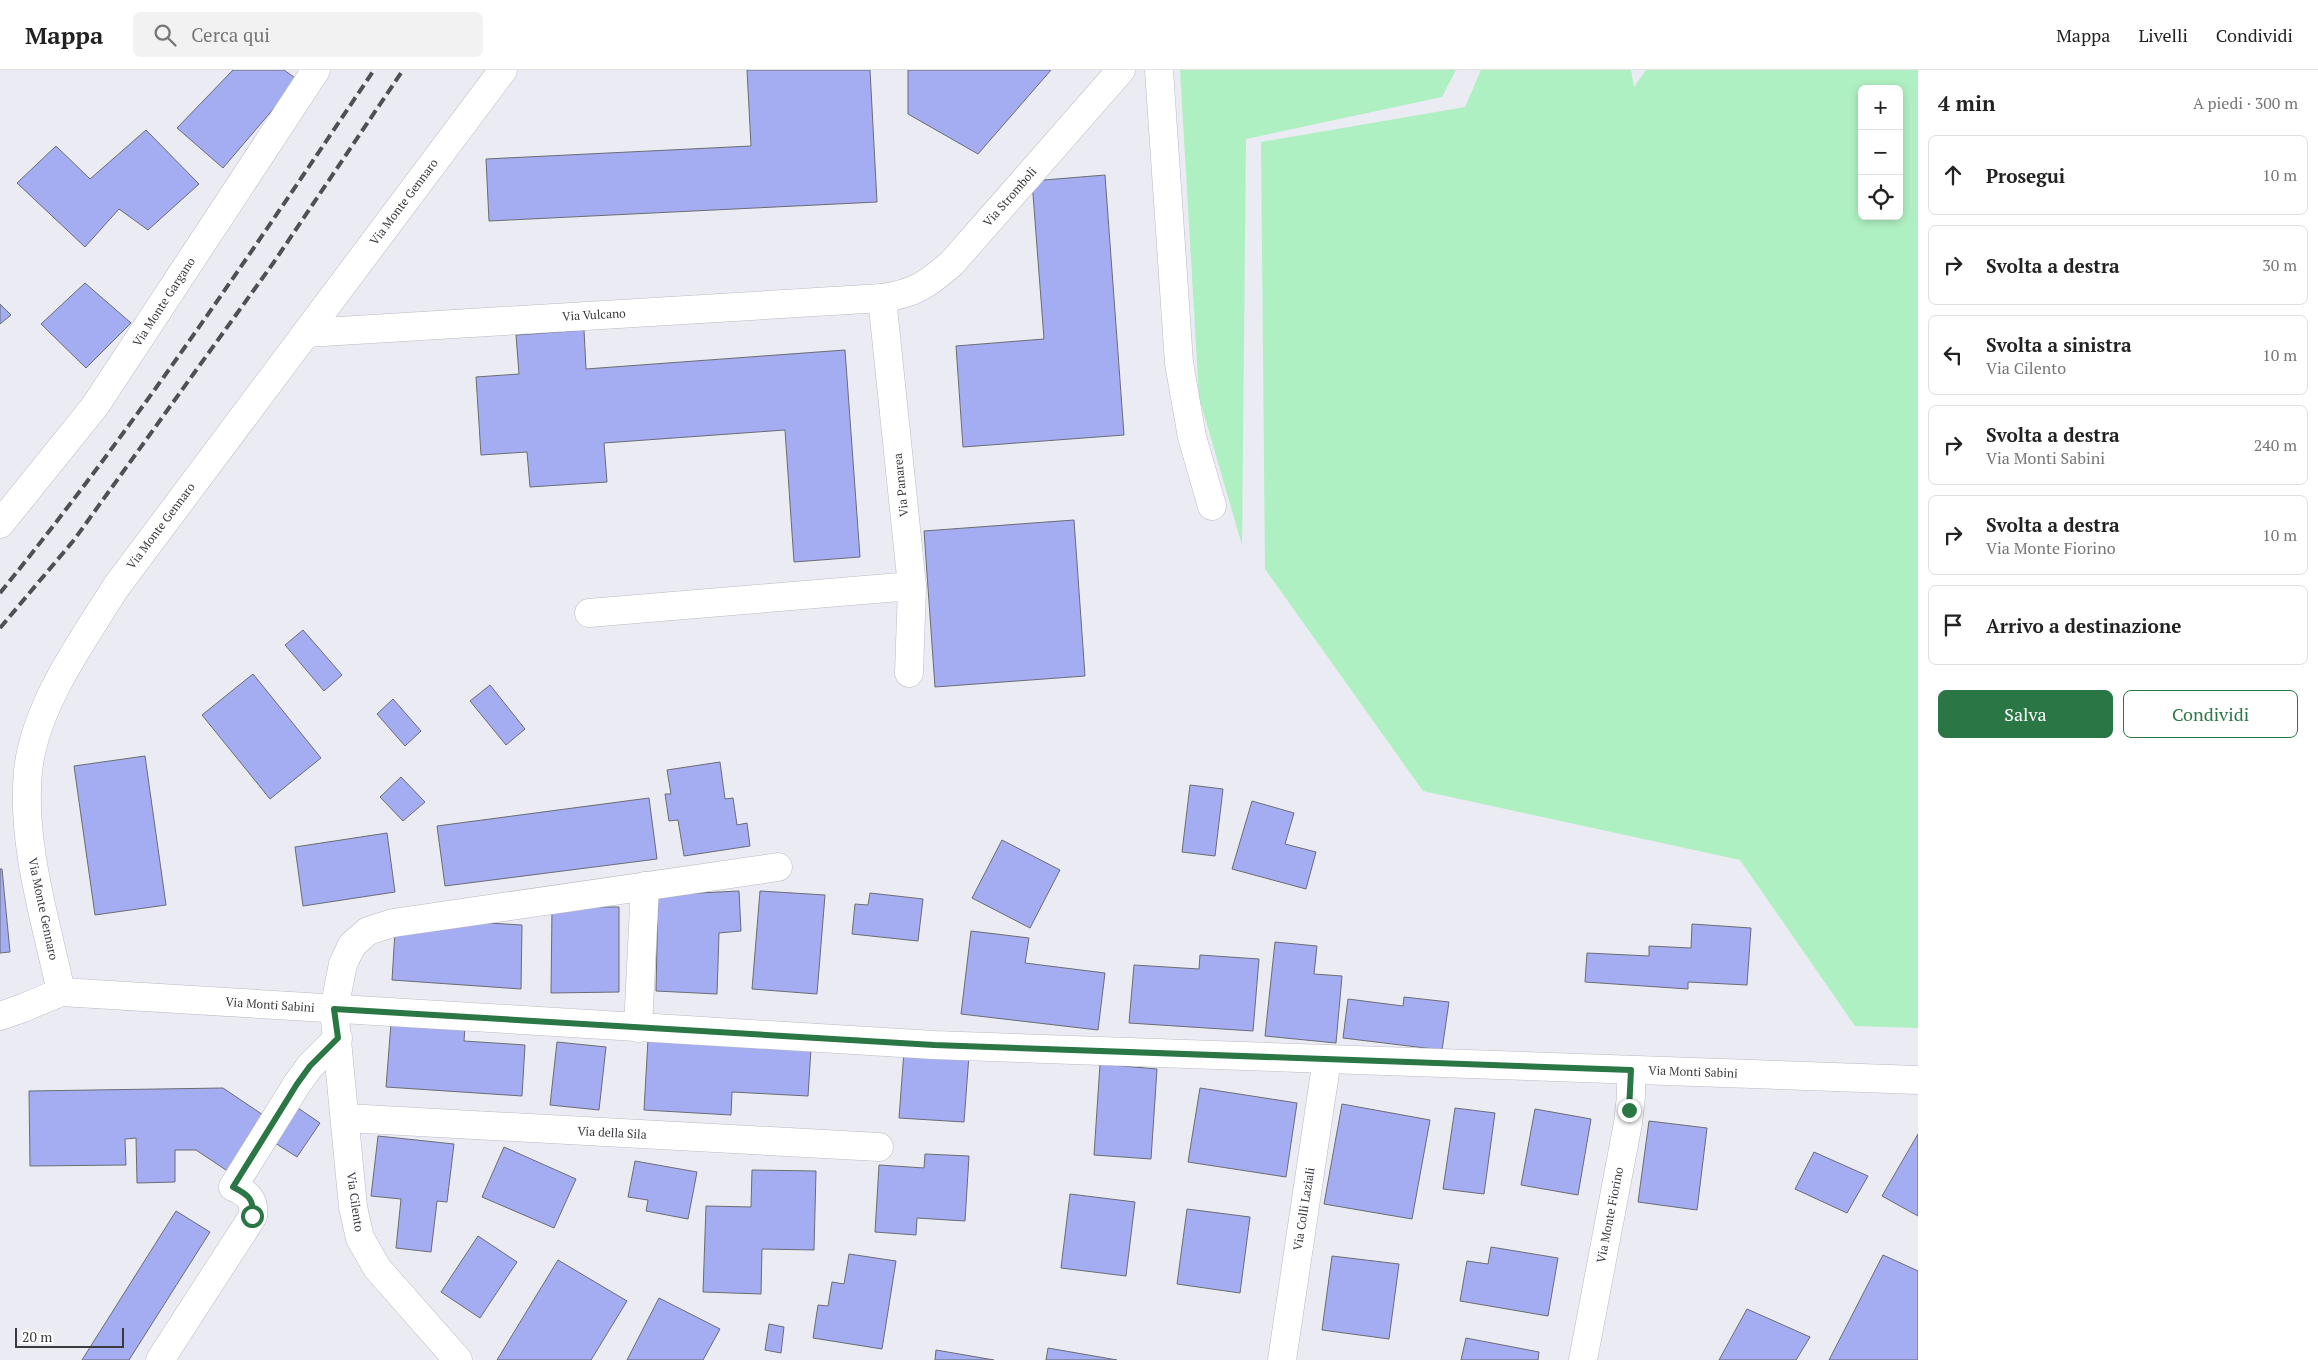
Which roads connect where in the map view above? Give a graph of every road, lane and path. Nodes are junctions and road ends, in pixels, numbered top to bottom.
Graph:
1 (316, 70) edge
2 (503, 70) edge
3 (1121, 70) edge
4 (1159, 70) edge
5 (882, 298) junction
6 (306, 333) junction
7 (1212, 506) dead end
8 (0, 524) edge
9 (912, 586) junction
10 (590, 613) dead end
11 (909, 673) dead end
12 (778, 867) dead end
13 (645, 886) junction
14 (61, 992) junction
15 (334, 1009) junction
16 (0, 1016) edge
17 (638, 1028) junction
18 (338, 1038) junction
19 (1327, 1059) junction
20 (1631, 1070) junction
21 (1918, 1080) edge
22 (346, 1118) junction
23 (879, 1147) dead end
24 (160, 1360) edge
25 (458, 1360) edge
26 (1282, 1360) edge
27 (1584, 1360) edge

1 - 8 street, Via Monte Gargano
2 - 6 street, Via Monte Gennaro
3 - 5 street, Via Stromboli
4 - 7 street
5 - 6 street, Via Vulcano
5 - 9 street, Via Panarea
6 - 14 street, Via Monte Gennaro
9 - 10 street
9 - 11 street, Via Panarea
12 - 13 street
13 - 15 street
13 - 17 street
14 - 15 street, Via Monti Sabini
14 - 16 street
15 - 17 street, Via Monti Sabini
15 - 18 street, Via Cilento
17 - 19 street, Via Monti Sabini
18 - 22 street, Via Cilento
18 - 24 street
19 - 20 street, Via Monti Sabini
19 - 26 street, Via Colli Laziali
20 - 21 street, Via Monti Sabini
20 - 27 street, Via Monte Fiorino
22 - 23 street, Via della Sila
22 - 25 street, Via Cilento

